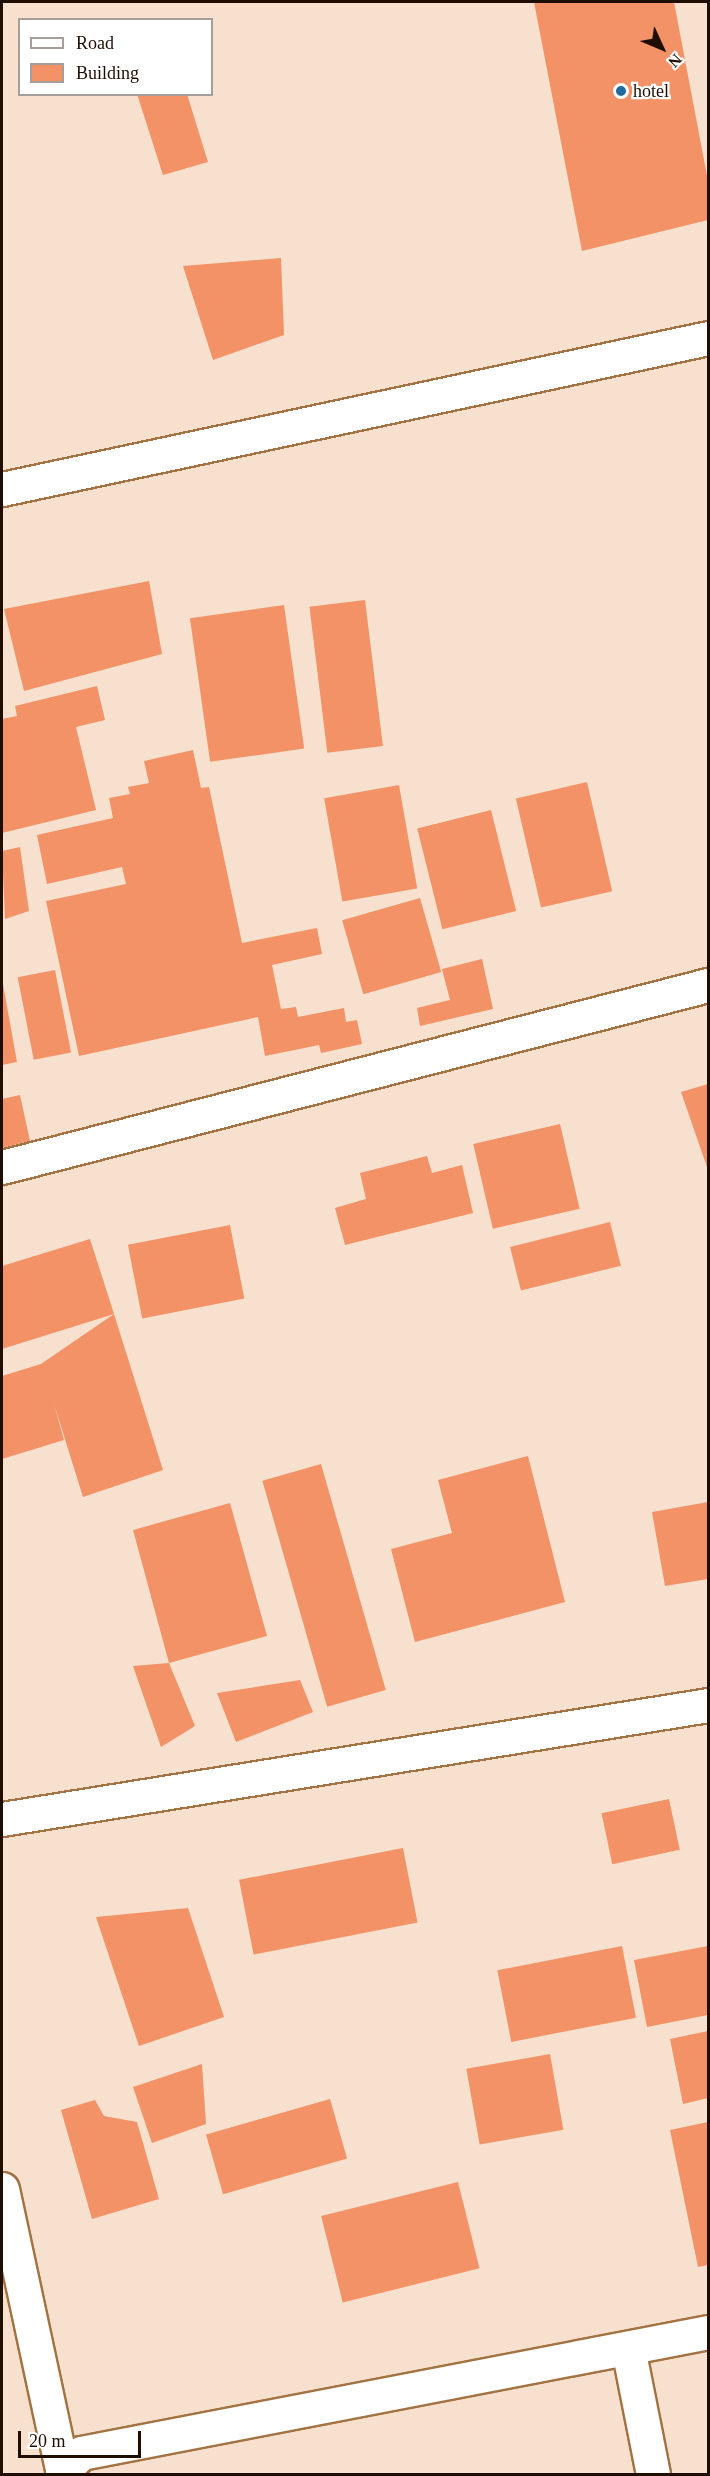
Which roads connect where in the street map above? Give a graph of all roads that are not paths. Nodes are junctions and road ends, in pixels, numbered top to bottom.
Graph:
1 (708, 338) edge
2 (2, 489) edge
3 (708, 985) edge
4 (2, 1167) edge
5 (708, 1705) edge
6 (2, 1819) edge
7 (2, 2189) edge
8 (708, 2332) edge
9 (628, 2348) junction
10 (63, 2474) edge
11 (653, 2475) edge

1 - 2 street
3 - 4 street
5 - 6 street
7 - 10 street
8 - 9 street
9 - 10 street
9 - 11 street

